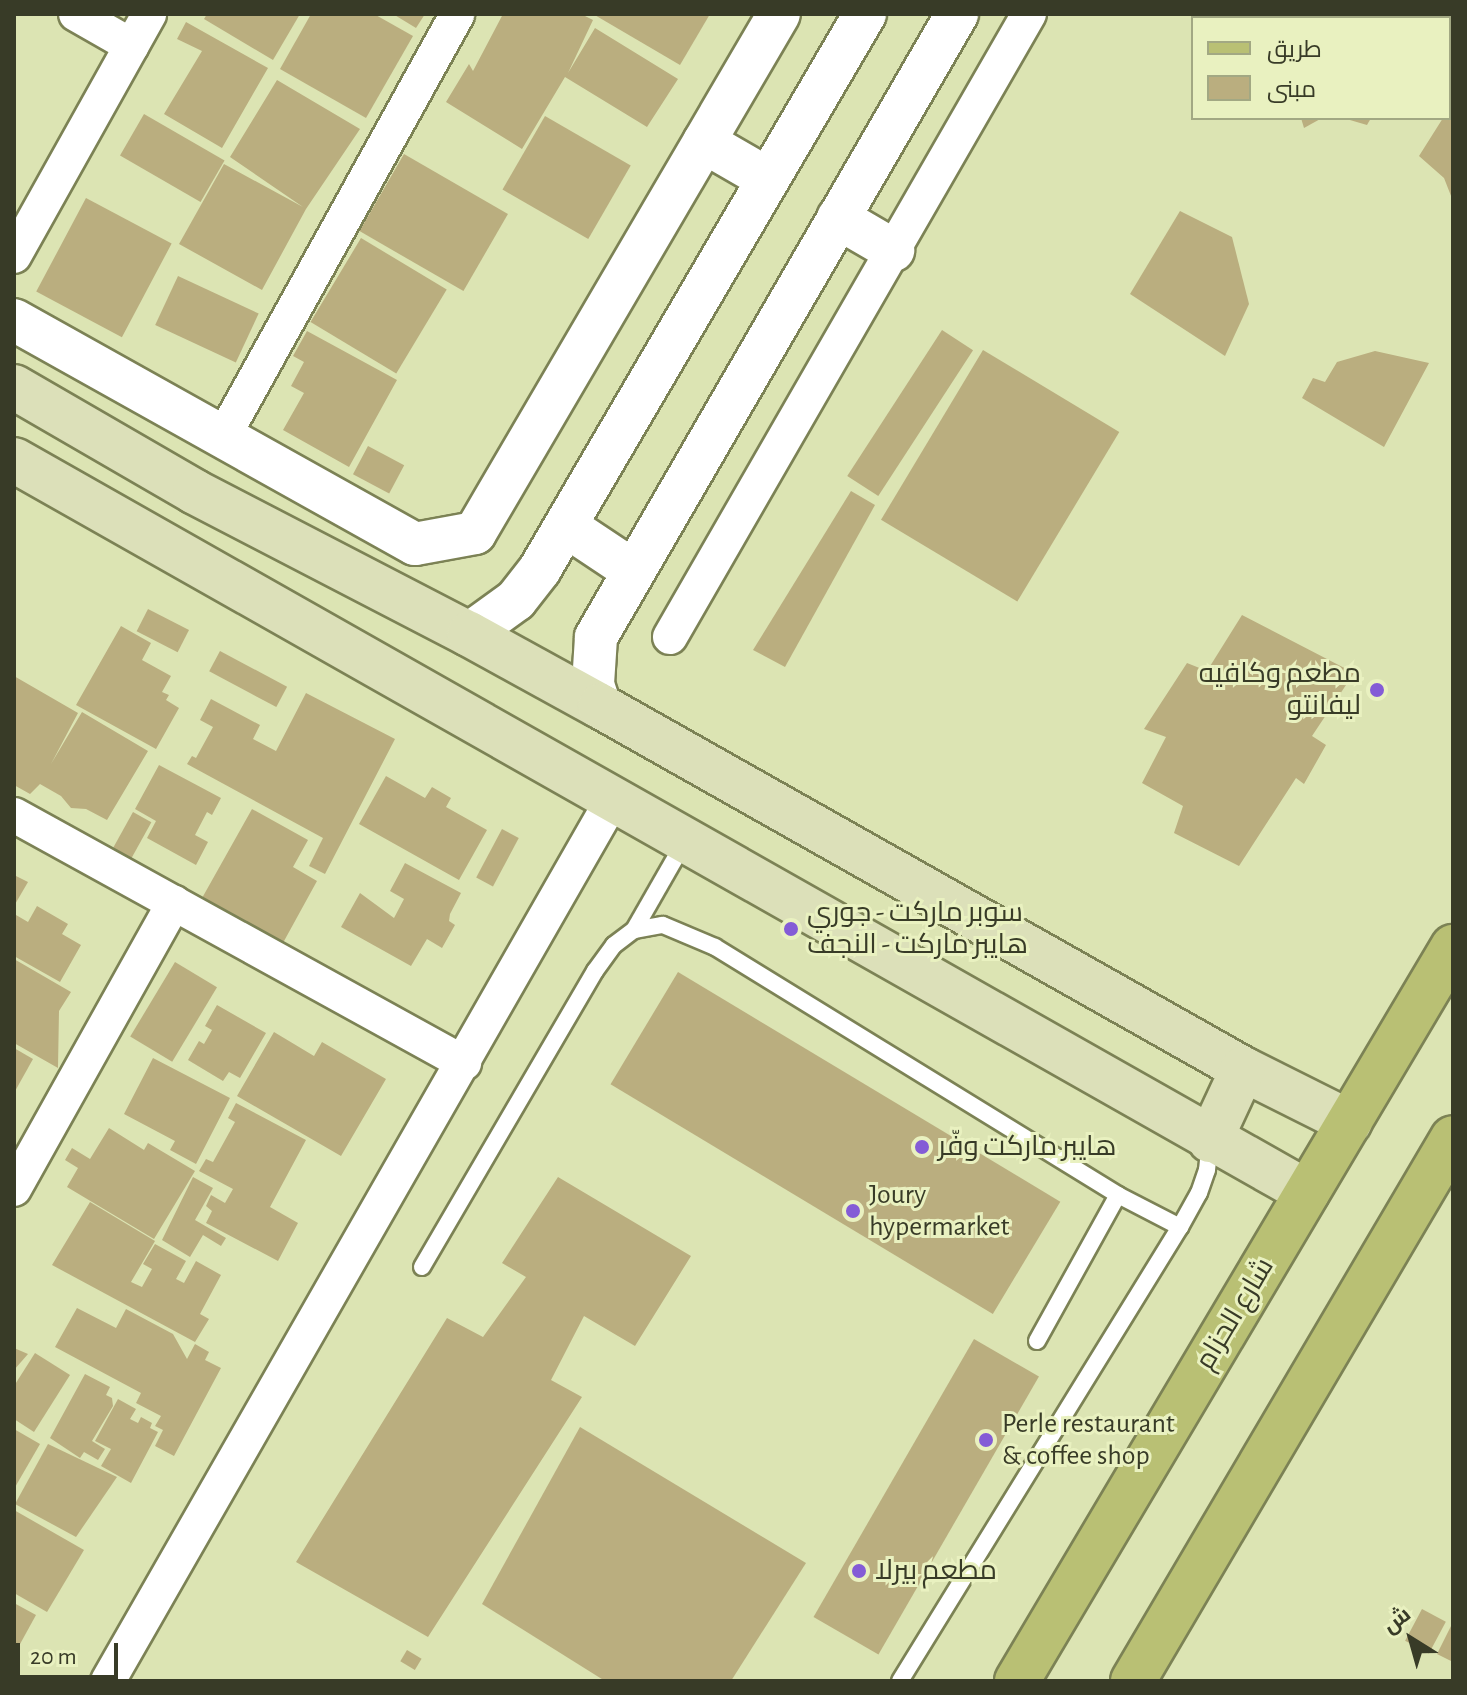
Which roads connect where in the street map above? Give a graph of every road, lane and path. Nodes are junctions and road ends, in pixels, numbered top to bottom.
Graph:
1 (76, 14) edge
2 (149, 14) edge
3 (457, 14) edge
4 (779, 14) edge
5 (865, 14) edge
6 (957, 14) edge
7 (1029, 14) edge
8 (132, 46) junction
9 (704, 142) junction
10 (768, 179) junction
11 (838, 218) junction
12 (893, 250) junction
13 (14, 256) edge
14 (14, 320) edge
15 (14, 387) edge
16 (223, 437) junction
17 (14, 460) edge
18 (566, 526) junction
19 (632, 570) junction
20 (469, 634) junction
21 (670, 637) dead end
22 (600, 706) junction
23 (613, 799) junction
24 (14, 815) edge
25 (685, 840) junction
26 (174, 903) junction
27 (634, 930) junction
28 (1453, 947) edge
29 (464, 1063) junction
30 (1243, 1069) junction
31 (1349, 1122) junction
32 (1453, 1138) edge
33 (1210, 1140) junction
34 (14, 1189) edge
35 (1307, 1192) junction
36 (1118, 1195) junction
37 (1180, 1227) junction
38 (422, 1267) dead end
39 (1037, 1341) dead end
40 (1137, 1677) edge
41 (108, 1681) edge
42 (900, 1681) edge
43 (1017, 1681) edge

1 - 8 street
2 - 8 street
3 - 16 street
4 - 9 street
5 - 10 street
6 - 11 street
7 - 12 street
8 - 13 street
9 - 10 street
9 - 16 street
10 - 18 street
11 - 12 street
11 - 19 street
12 - 21 street
14 - 16 street
15 - 20 main road
17 - 23 main road
18 - 19 street
18 - 20 street
19 - 22 street
20 - 22 main road
22 - 30 main road
23 - 25 main road
23 - 29 street
24 - 26 street
25 - 27 lane
25 - 33 main road
26 - 29 street
26 - 34 street
27 - 36 lane
27 - 38 lane
28 - 31 main road, شارع الحزام
29 - 41 street
30 - 31 main road
30 - 33 main road
31 - 35 main road, شارع الحزام
32 - 40 main road
33 - 35 main road
33 - 37 lane
35 - 43 main road, شارع الحزام
36 - 37 lane
36 - 39 lane
37 - 42 lane

